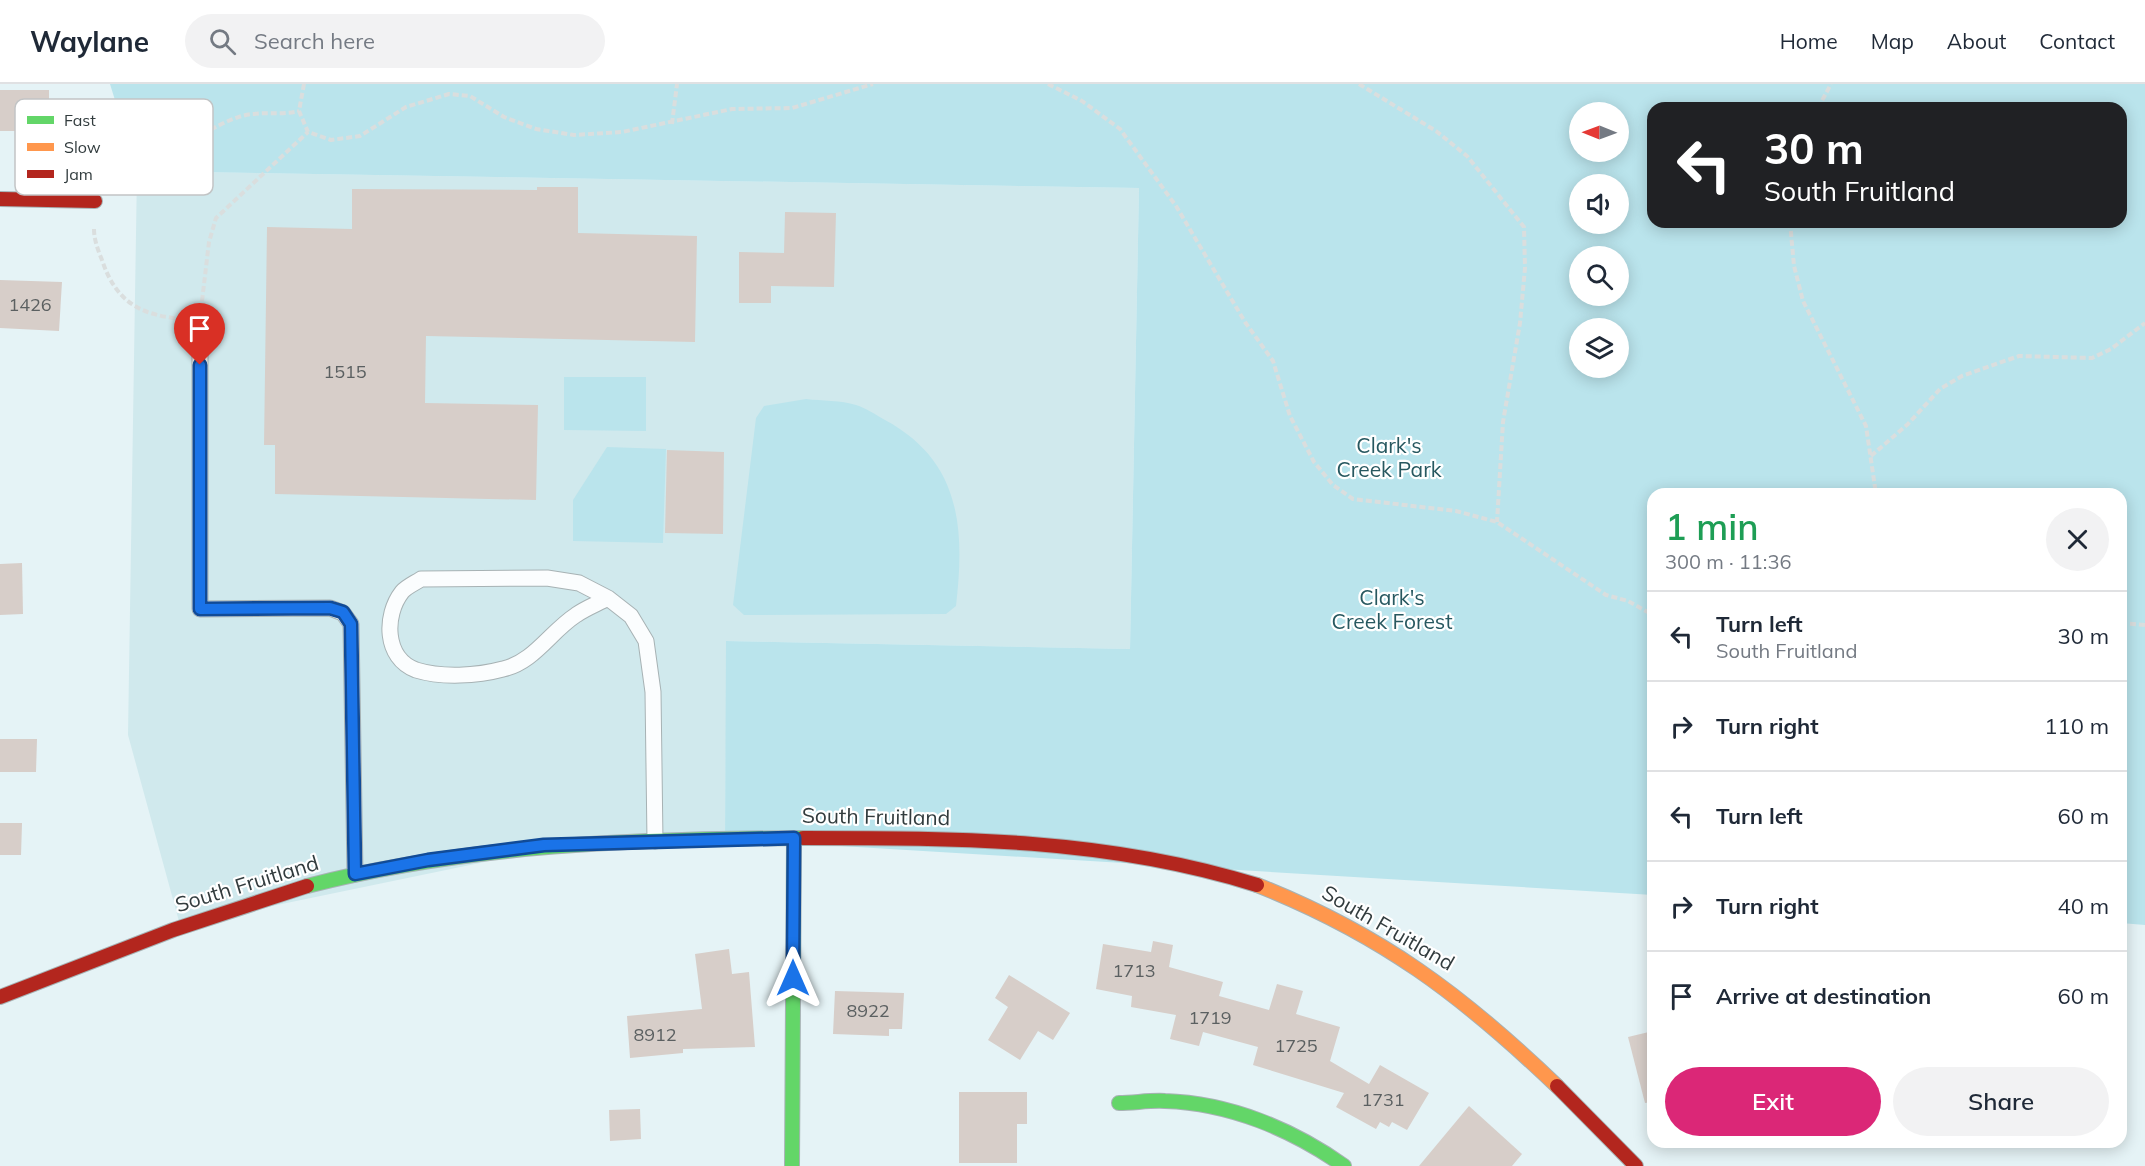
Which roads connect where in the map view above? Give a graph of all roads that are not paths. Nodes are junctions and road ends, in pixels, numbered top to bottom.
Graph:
1 (0, 199) edge
2 (95, 201) road end
3 (200, 320) road end
4 (608, 598) junction
5 (794, 838) junction
6 (655, 841) junction
7 (355, 874) junction
8 (0, 997) edge
9 (1119, 1103) dead end
10 (792, 1166) edge
11 (1344, 1166) edge
12 (1636, 1166) edge

1 - 2 street
3 - 7 lane
4 - 4 lane
4 - 6 lane
5 - 6 street, South Fruitland
5 - 10 street
5 - 12 street, South Fruitland
6 - 7 street, South Fruitland
7 - 8 street, South Fruitland
9 - 11 street

